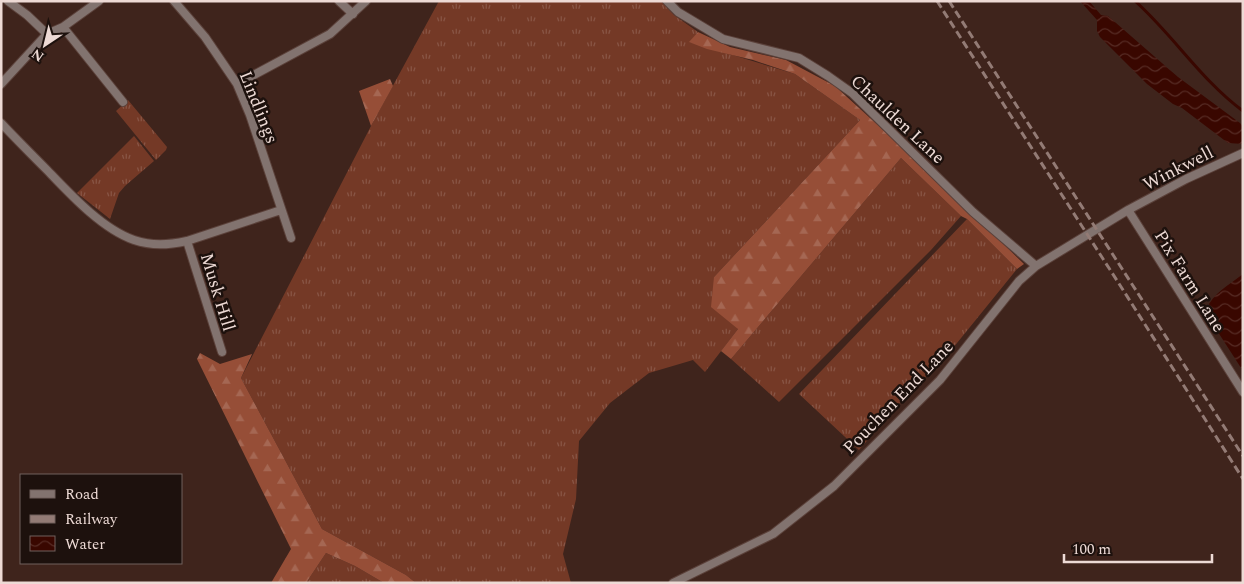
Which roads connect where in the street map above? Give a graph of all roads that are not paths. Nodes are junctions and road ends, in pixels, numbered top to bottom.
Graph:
1 (8, 1) edge
2 (100, 1) edge
3 (174, 1) edge
4 (339, 1) edge
5 (366, 1) edge
6 (667, 1) edge
7 (353, 14) junction
8 (63, 27) junction
9 (47, 34) junction
10 (1, 84) edge
11 (237, 84) junction
12 (123, 102) dead end
13 (3, 128) edge
14 (1243, 153) edge
15 (281, 210) junction
16 (1128, 210) junction
17 (291, 238) dead end
18 (187, 241) junction
19 (1036, 266) junction
20 (222, 352) dead end
21 (1243, 392) edge
22 (673, 583) edge

1 - 9 street
2 - 8 street
3 - 11 street, Lindlings
4 - 7 street
5 - 7 street
6 - 19 street, Chaulden Lane
7 - 11 street
8 - 9 street
8 - 12 street
9 - 10 street
11 - 15 street, Lindlings
13 - 18 street
14 - 16 street, Winkwell
15 - 17 street, Lindlings
15 - 18 street
16 - 19 street, Pouchen End Lane
16 - 21 street, Pix Farm Lane
18 - 20 street, Musk Hill
19 - 22 street, Pouchen End Lane

